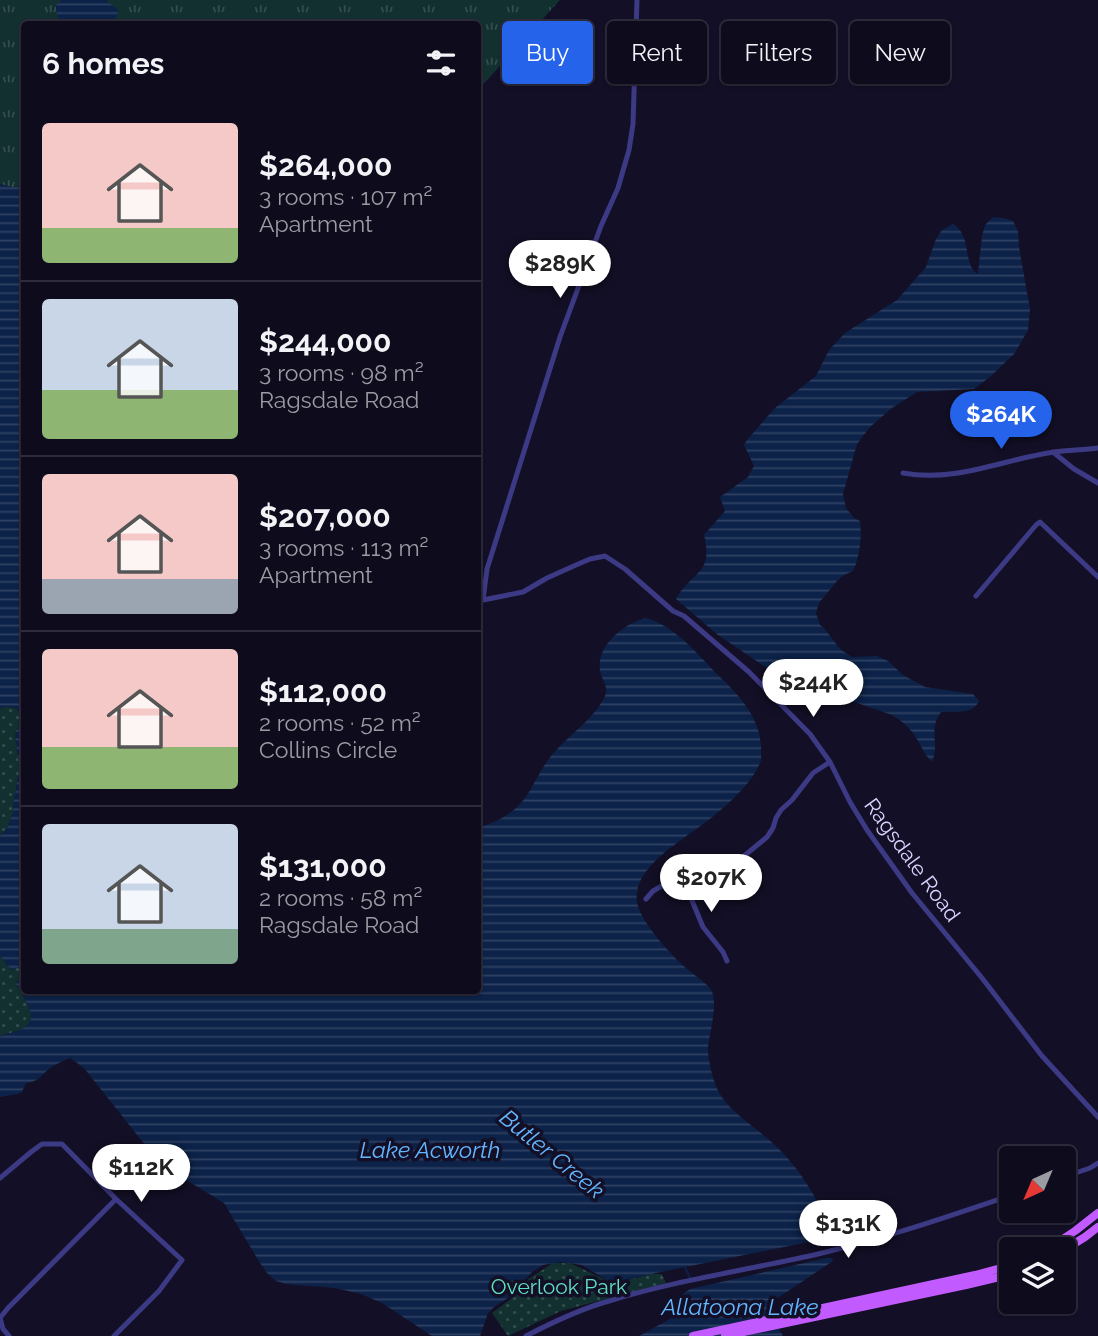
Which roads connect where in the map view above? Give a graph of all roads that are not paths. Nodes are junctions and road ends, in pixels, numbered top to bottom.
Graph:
1 (637, 0) edge
2 (1098, 449) edge
3 (1053, 452) junction
4 (903, 473) dead end
5 (1098, 483) edge
6 (1098, 577) edge
7 (481, 596) edge
8 (976, 596) dead end
9 (481, 601) edge
10 (830, 762) junction
11 (679, 876) junction
12 (646, 899) dead end
13 (727, 961) dead end
14 (1098, 1117) edge
15 (1098, 1163) edge
16 (1076, 1173) edge
17 (0, 1178) edge
18 (116, 1199) junction
19 (999, 1199) edge
20 (1098, 1213) edge
21 (1098, 1227) edge
22 (1066, 1237) edge
23 (1076, 1243) edge
24 (999, 1269) edge
25 (999, 1277) edge
26 (846, 1307) junction
27 (9, 1336) edge
28 (114, 1336) edge
29 (526, 1336) edge
30 (694, 1336) edge
31 (724, 1336) edge

1 - 7 street
2 - 3 street
3 - 4 street
3 - 5 street
6 - 8 street
9 - 10 street, Ragsdale Road
10 - 11 street
10 - 14 street, Ragsdale Road
11 - 12 street
11 - 13 street
15 - 16 street
17 - 18 street
18 - 27 street
18 - 28 street
19 - 29 street
20 - 22 main road
21 - 23 main road
24 - 26 main road
25 - 26 main road
26 - 30 main road
26 - 31 main road

